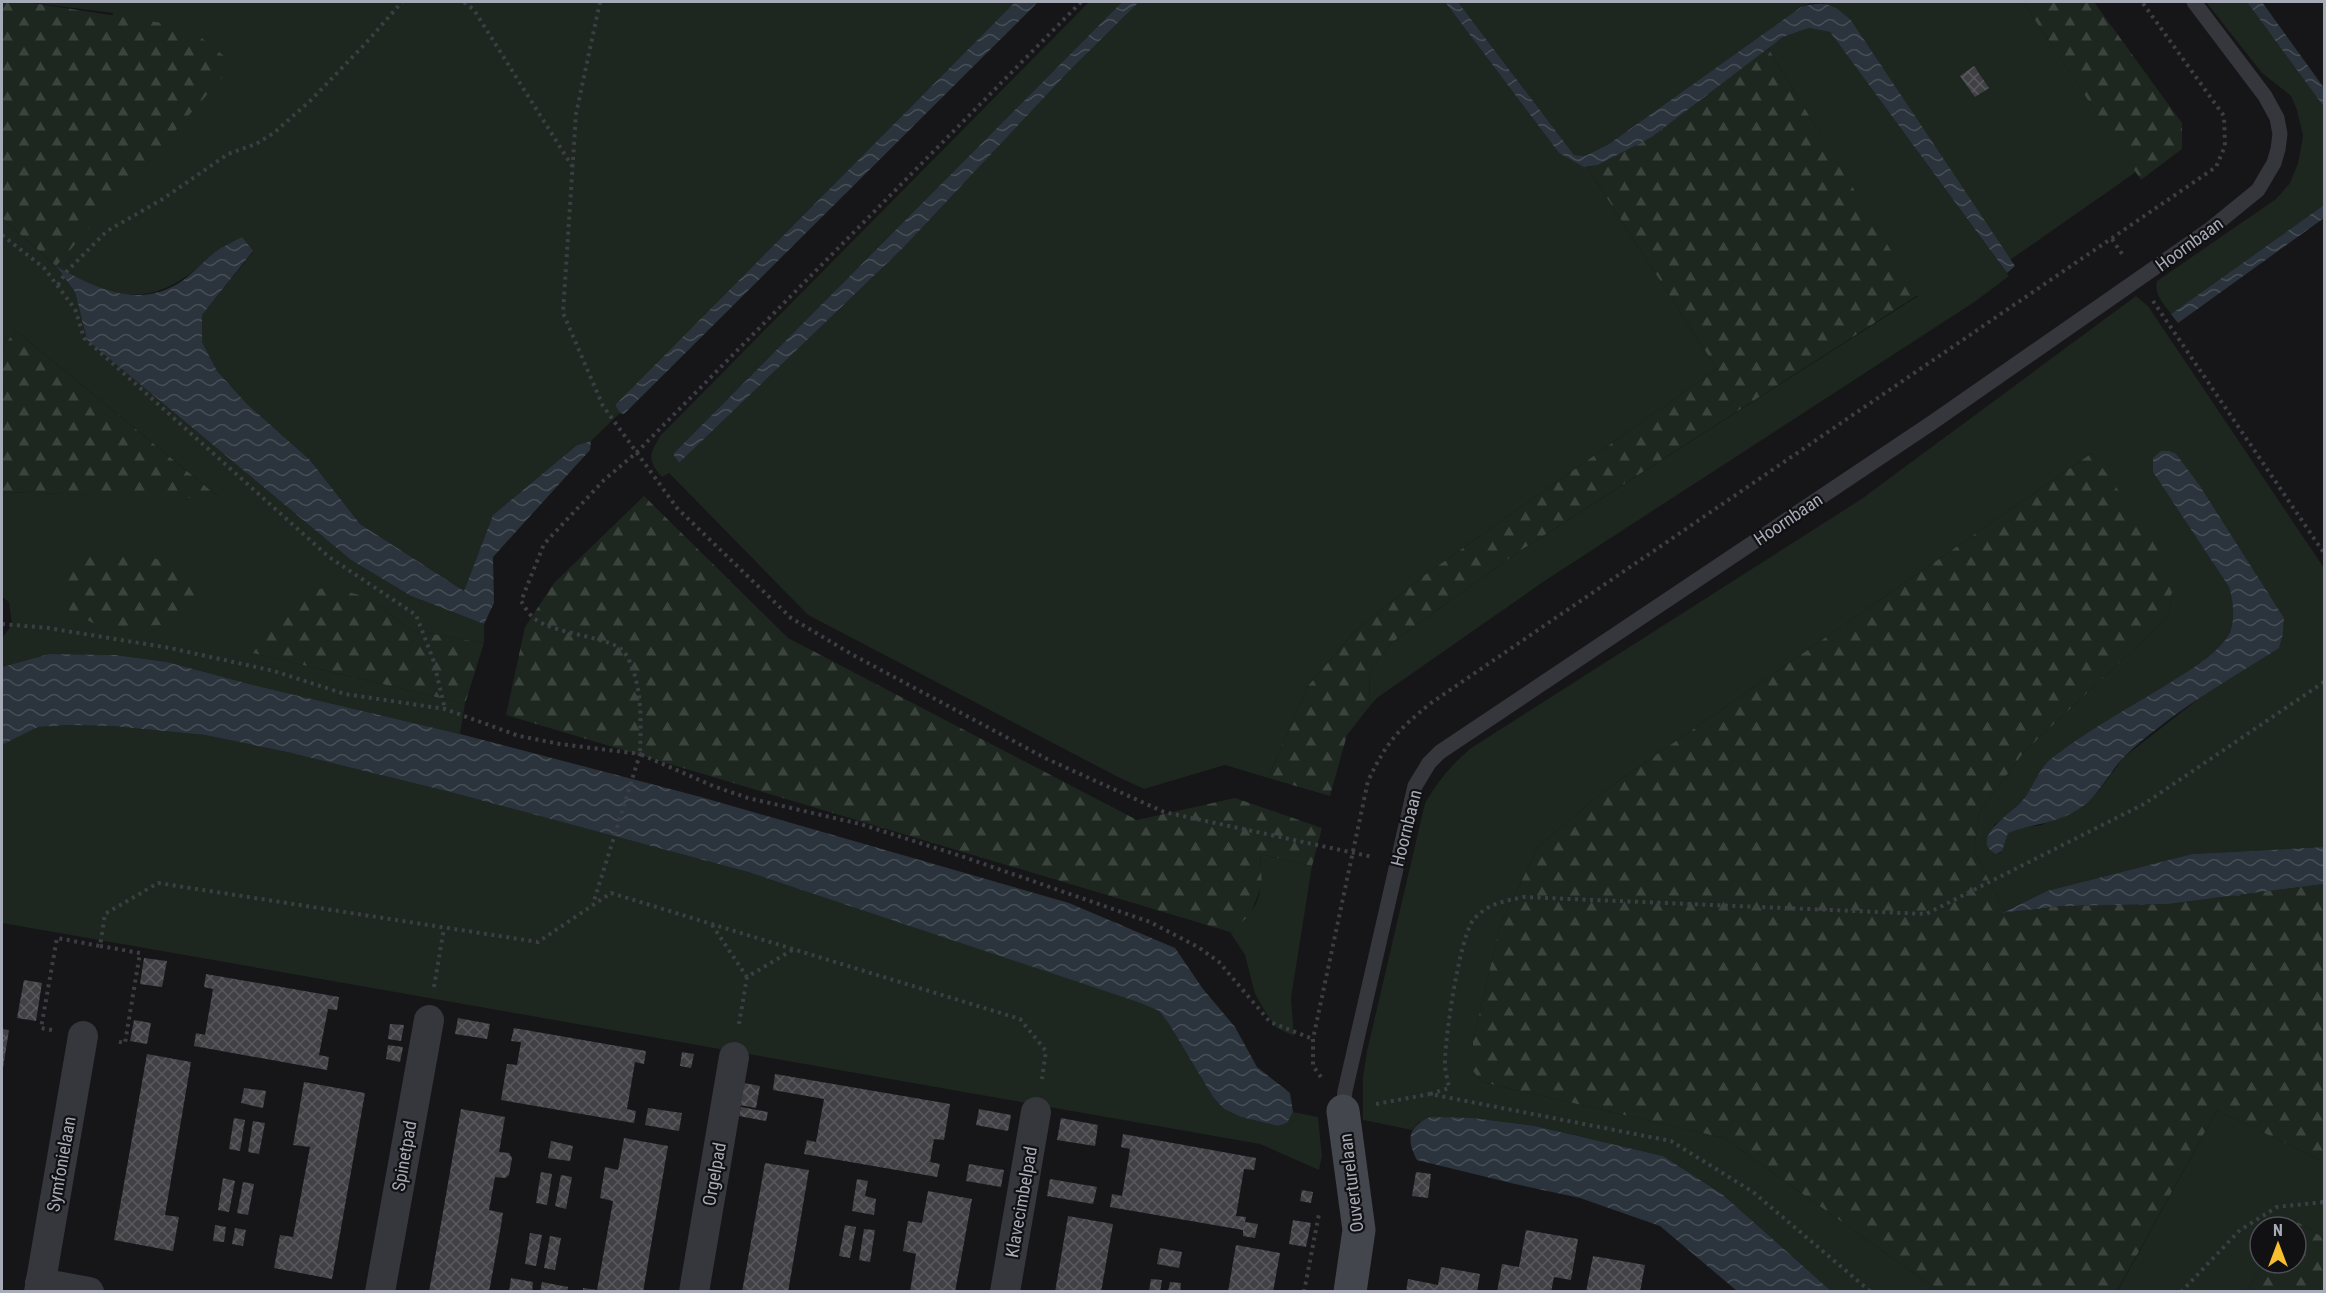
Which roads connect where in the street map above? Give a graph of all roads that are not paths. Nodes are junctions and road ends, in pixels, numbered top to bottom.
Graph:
1 (2194, 2) edge
2 (429, 1020) road end
3 (83, 1036) road end
4 (734, 1057) road end
5 (1343, 1111) joint
6 (1036, 1113) road end
7 (39, 1287) edge
8 (89, 1292) edge
9 (380, 1292) edge
10 (694, 1292) edge
11 (1005, 1292) edge
12 (1350, 1292) edge

1 - 5 lane, Hoornbaan
2 - 9 street, Spinetpad
3 - 7 street, Symfonielaan
4 - 10 street, Orgelpad
5 - 12 street, Ouverturelaan
6 - 11 street, Klavecimbelpad
7 - 8 street

